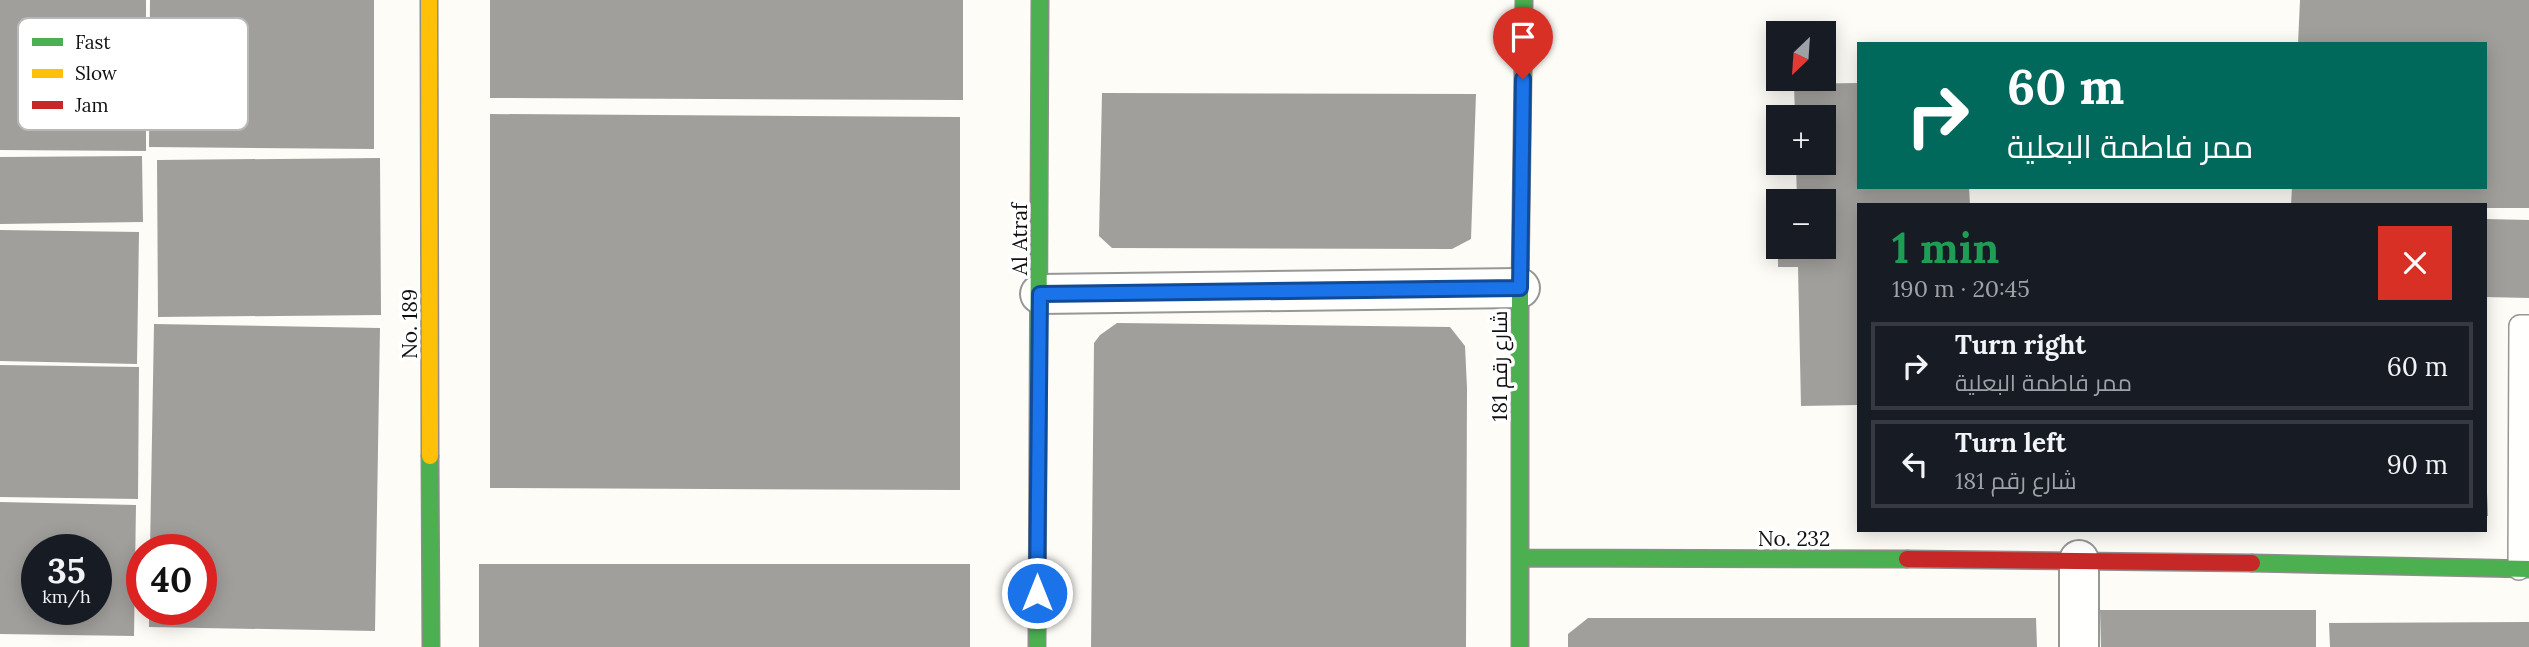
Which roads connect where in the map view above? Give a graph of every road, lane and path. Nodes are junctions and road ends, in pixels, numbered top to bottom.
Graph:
1 (429, 0) edge
2 (1040, 0) edge
3 (1524, 0) edge
4 (1520, 288) junction
5 (1040, 294) junction
6 (2529, 326) edge
7 (1520, 558) junction
8 (2079, 560) junction
9 (2524, 569) edge
10 (431, 647) edge
11 (1037, 647) edge
12 (1520, 647) edge
13 (2079, 647) edge

1 - 10 street, No. 189
2 - 5 street, Al Atraf
3 - 4 street, شارع رقم 181
4 - 5 street
4 - 7 street, شارع رقم 181
5 - 11 street, Al Atraf
6 - 9 lane
7 - 8 street, No. 232
7 - 12 street, شارع رقم 181
8 - 9 street, No. 232
8 - 13 street

